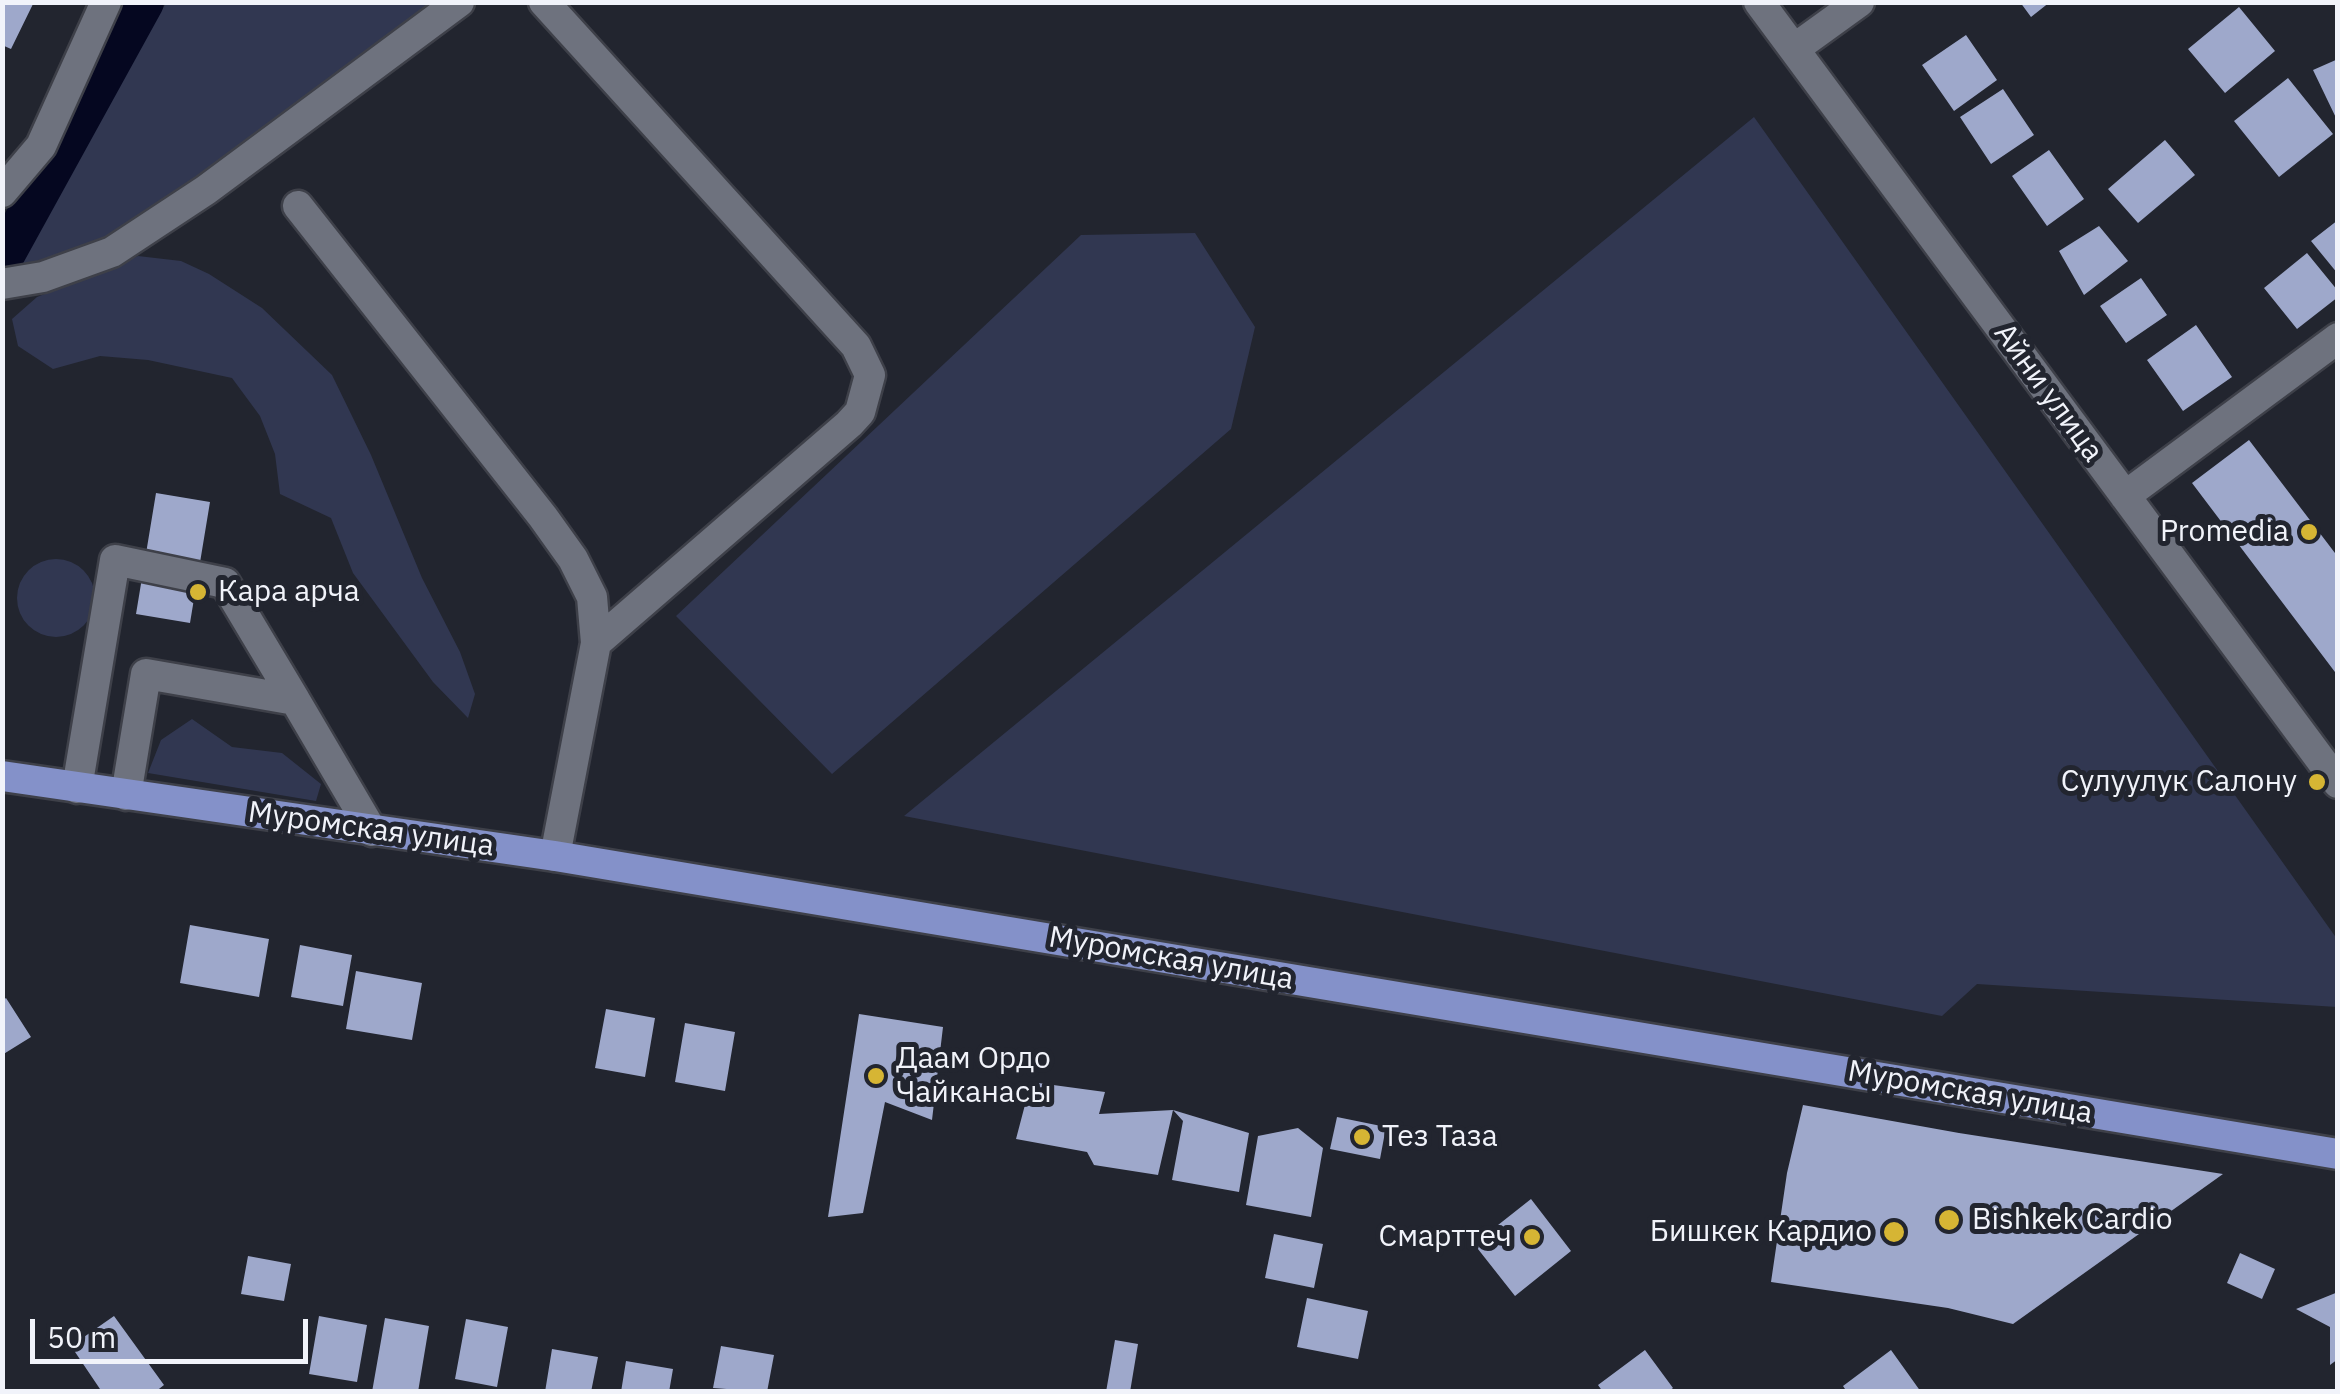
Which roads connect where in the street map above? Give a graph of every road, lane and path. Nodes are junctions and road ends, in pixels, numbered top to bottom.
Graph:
1 (106, 2) edge
2 (459, 2) edge
3 (544, 2) edge
4 (1760, 2) edge
5 (1859, 2) edge
6 (1794, 49) junction
7 (2, 192) edge
8 (298, 206) dead end
9 (2, 284) edge
10 (2338, 338) edge
11 (2125, 496) junction
12 (596, 643) junction
13 (295, 700) junction
14 (2, 776) edge
15 (2338, 783) edge
16 (77, 788) junction
17 (126, 795) junction
18 (372, 832) junction
19 (555, 856) junction
20 (2338, 1154) edge

1 - 7 street
2 - 9 street
3 - 12 street
4 - 6 street, Айни улица
5 - 6 street
6 - 11 street, Айни улица
8 - 12 street
10 - 11 street
11 - 15 street, Айни улица
12 - 19 street
13 - 16 street
13 - 17 street
13 - 18 street
14 - 16 main road, Муромская улица
16 - 17 main road, Муромская улица
17 - 18 main road, Муромская улица
18 - 19 main road, Муромская улица
19 - 20 main road, Муромская улица

